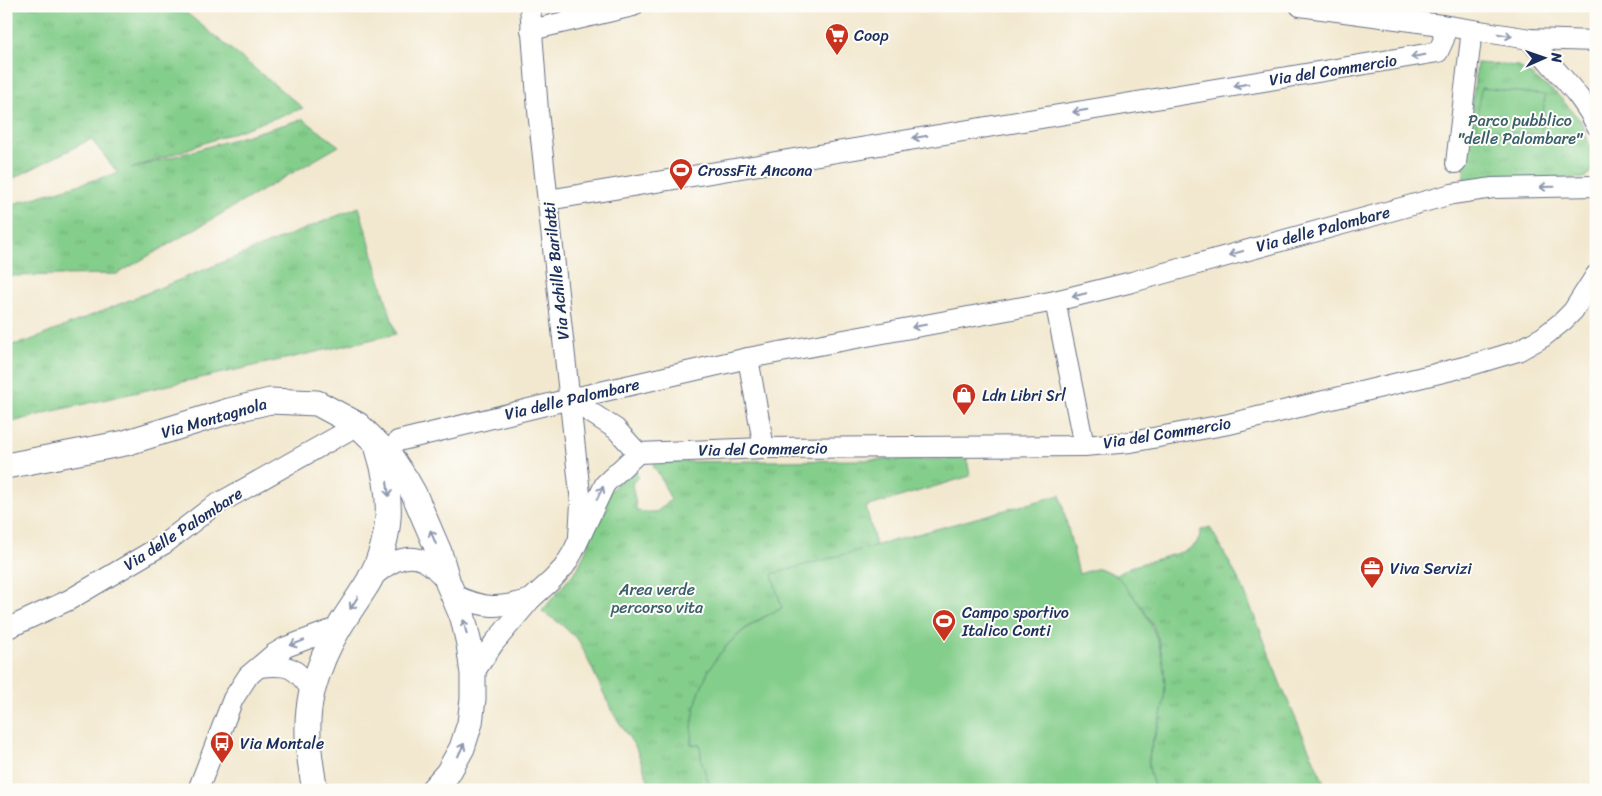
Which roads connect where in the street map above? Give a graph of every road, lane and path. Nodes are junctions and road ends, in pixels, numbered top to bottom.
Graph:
1 (530, 6) edge
2 (632, 6) edge
3 (1300, 6) edge
4 (1441, 25) junction
5 (531, 30) junction
6 (1472, 30) junction
7 (1530, 39) junction
8 (1596, 41) edge
9 (1596, 125) edge
10 (1456, 164) dead end
11 (1596, 186) edge
12 (548, 200) junction
13 (1596, 275) edge
14 (1055, 301) junction
15 (1596, 304) edge
16 (1573, 311) junction
17 (748, 358) junction
18 (604, 391) junction
19 (570, 399) junction
20 (358, 425) junction
21 (616, 429) junction
22 (387, 441) junction
23 (1084, 446) junction
24 (764, 448) junction
25 (638, 453) junction
26 (6, 466) edge
27 (579, 536) junction
28 (369, 580) junction
29 (451, 589) junction
30 (531, 599) junction
31 (339, 627) junction
32 (6, 629) edge
33 (259, 666) junction
34 (473, 674) junction
35 (312, 691) junction
36 (316, 783) edge
37 (198, 790) edge
38 (433, 790) edge

1 - 5 street, Via Achille Barilatti
2 - 5 street
3 - 4 street
4 - 6 street
4 -> 12 street, Via del Commercio
5 - 12 street, Via Achille Barilatti
6 -> 7 street
6 - 10 street
7 - 8 street
7 - 9 street
11 -> 14 street, Via delle Palombare
12 - 19 street, Via Achille Barilatti
13 - 16 street, Via del Commercio
14 -> 17 street, Via delle Palombare
14 - 23 street
15 - 16 street
16 - 23 street, Via del Commercio
17 - 18 street, Via delle Palombare
17 - 24 street
18 - 19 street, Via delle Palombare
18 - 21 street
19 - 21 street
19 - 22 street, Via delle Palombare
19 - 27 street, Via Achille Barilatti
20 - 22 main road, Via Montagnola
20 - 26 main road, Via Montagnola
20 - 32 street, Via delle Palombare
21 - 25 street
22 -> 28 main road, Via Montagnola
29 -> 22 main road, Via Achille Barilatti
23 - 24 street, Via del Commercio
24 - 25 street, Via del Commercio
27 -> 25 street, Via Achille Barilatti
27 - 30 street, Via Achille Barilatti
28 - 29 street, Via Achille Barilatti
28 -> 31 main road, Via Montagnola
29 - 30 street, Via Achille Barilatti
34 -> 29 main road, Via Achille Barilatti
30 - 34 street, Via Achille Barilatti
31 -> 33 street
31 - 35 main road, Via Montagnola
33 - 35 street
33 - 37 street
38 -> 34 main road, Via Achille Barilatti
35 - 36 main road, Via Montagnola

